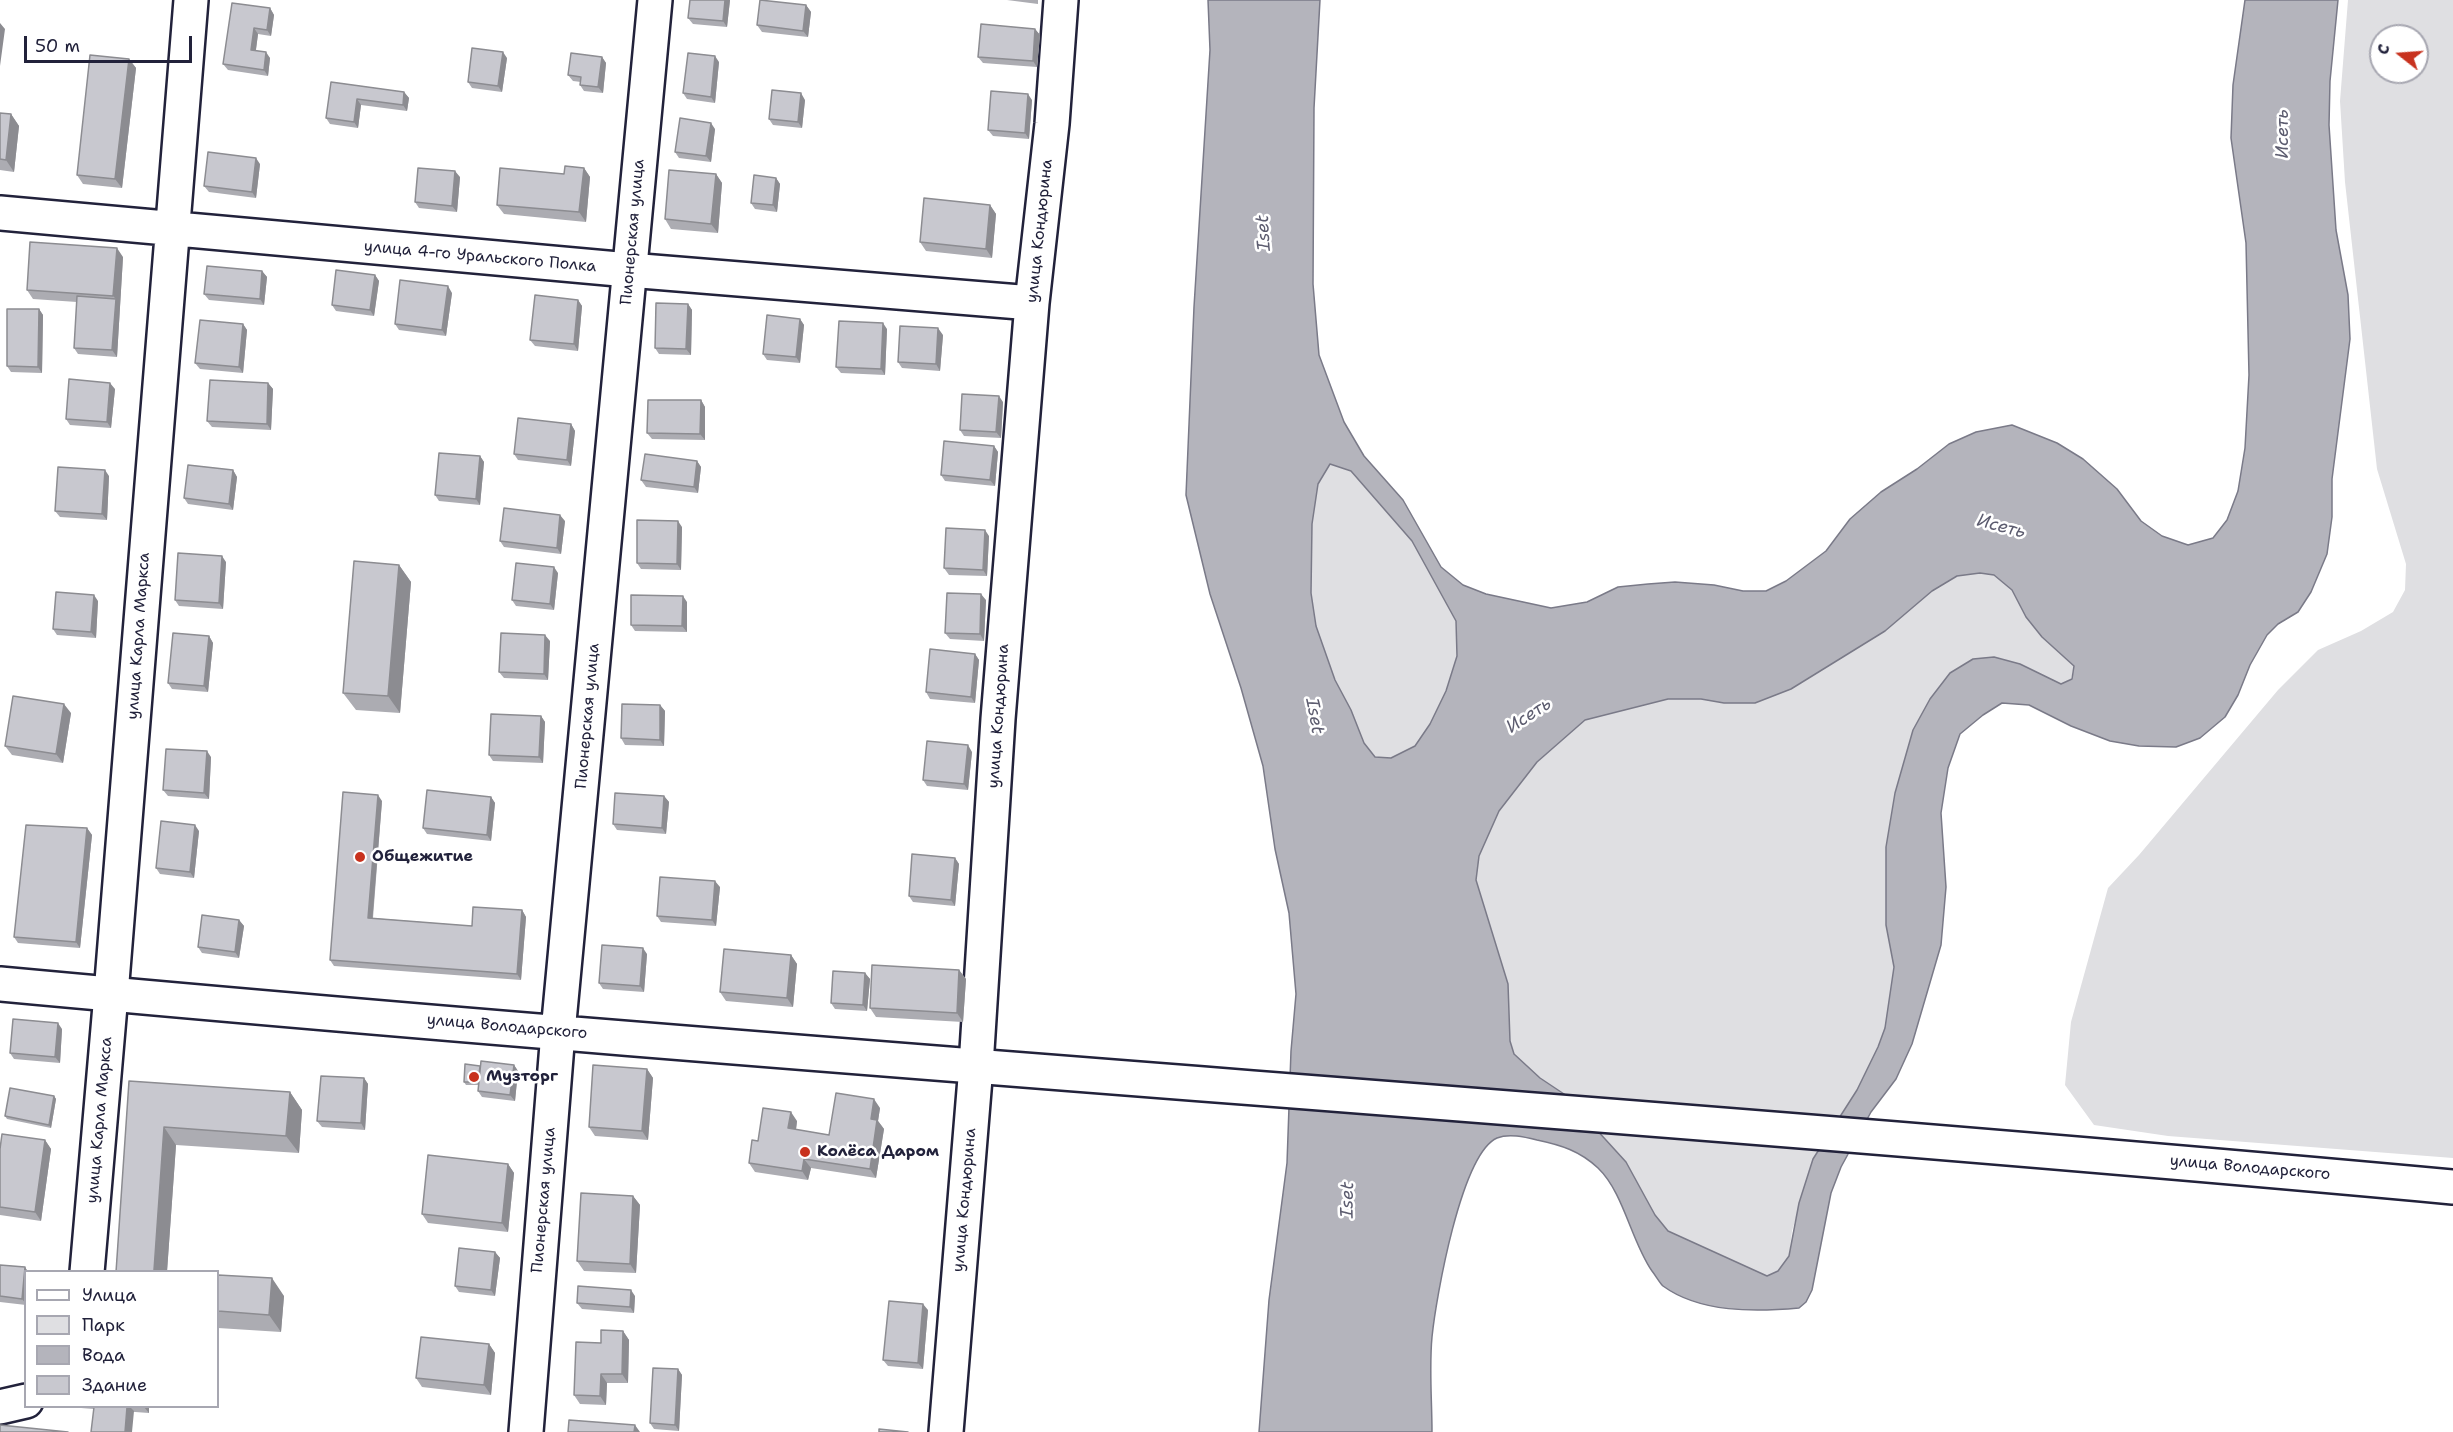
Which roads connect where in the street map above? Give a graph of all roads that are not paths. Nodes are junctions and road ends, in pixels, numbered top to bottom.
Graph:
1 (191, 0) edge
2 (655, 0) edge
3 (1060, 0) edge
4 (0, 213) edge
5 (171, 229) junction
6 (629, 270) junction
7 (1032, 303) junction
8 (0, 984) edge
9 (111, 994) junction
10 (558, 1032) junction
11 (976, 1066) junction
12 (2453, 1187) edge
13 (87, 1270) edge
14 (24, 1401) edge
15 (0, 1407) edge
16 (526, 1432) edge
17 (946, 1432) edge

1 - 5 street, улица Карла Маркса
2 - 6 street, Пионерская улица
3 - 7 street, улица Кондюрина
4 - 5 street, улица 4-го Уральского Полка
5 - 6 street, улица 4-го Уральского Полка
5 - 9 street, улица Карла Маркса
6 - 7 street, улица 4-го Уральского Полка
6 - 10 street, Пионерская улица
7 - 11 street, улица Кондюрина
8 - 9 street, улица Володарского
9 - 10 street, улица Володарского
9 - 13 street, улица Карла Маркса
10 - 11 street, улица Володарского
10 - 16 street, Пионерская улица
11 - 12 street, улица Володарского
11 - 17 street, улица Кондюрина
14 - 15 street

